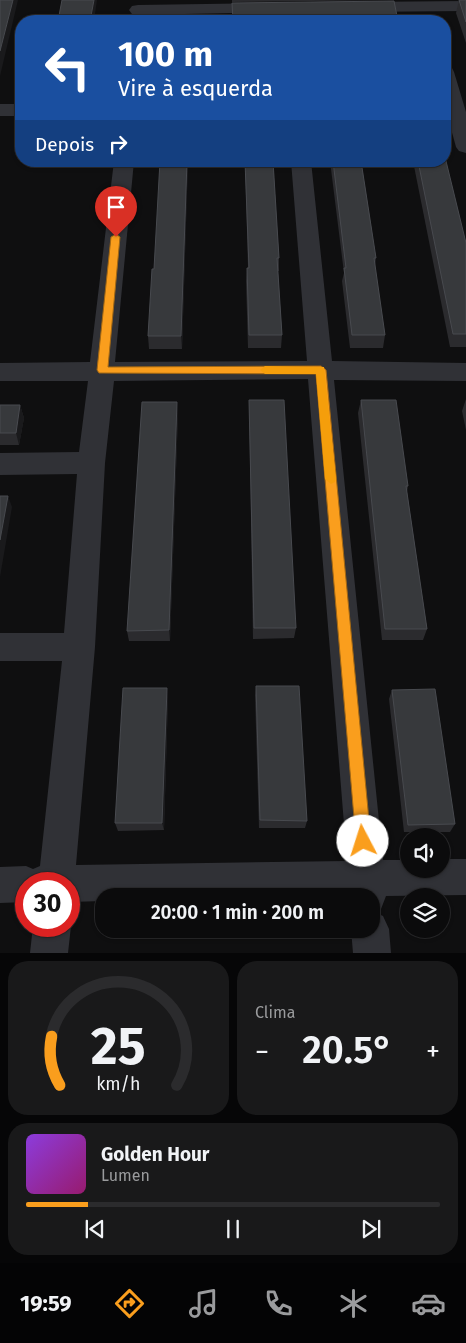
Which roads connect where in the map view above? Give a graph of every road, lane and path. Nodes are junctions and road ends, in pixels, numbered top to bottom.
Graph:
1 (466, 6) edge
2 (346, 7) edge
3 (287, 8) edge
4 (427, 9) edge
5 (138, 10) edge
6 (451, 94) edge
7 (455, 108) edge
8 (0, 110) edge
9 (15, 110) edge
10 (466, 147) edge
11 (123, 167) edge
12 (302, 167) edge
13 (102, 370) junction
14 (321, 370) junction
15 (0, 372) edge
16 (466, 372) edge
17 (91, 463) junction
18 (0, 464) edge
19 (0, 647) edge
20 (79, 647) junction
21 (57, 872) edge
22 (466, 877) edge
23 (15, 884) edge
24 (80, 884) edge
25 (0, 885) edge
26 (367, 888) edge
27 (51, 937) edge
28 (371, 938) edge
29 (49, 953) edge
30 (372, 953) edge

1 - 4 street
2 - 4 street
3 - 5 street
6 - 7 street
7 - 10 street
8 - 9 street
11 - 13 street
12 - 14 street
13 - 14 street
13 - 15 street
13 - 17 street
14 - 16 street
14 - 26 street
17 - 18 street
17 - 20 street
19 - 20 street
20 - 21 street
22 - 26 street
23 - 25 street
24 - 26 street
27 - 29 street
28 - 30 street

